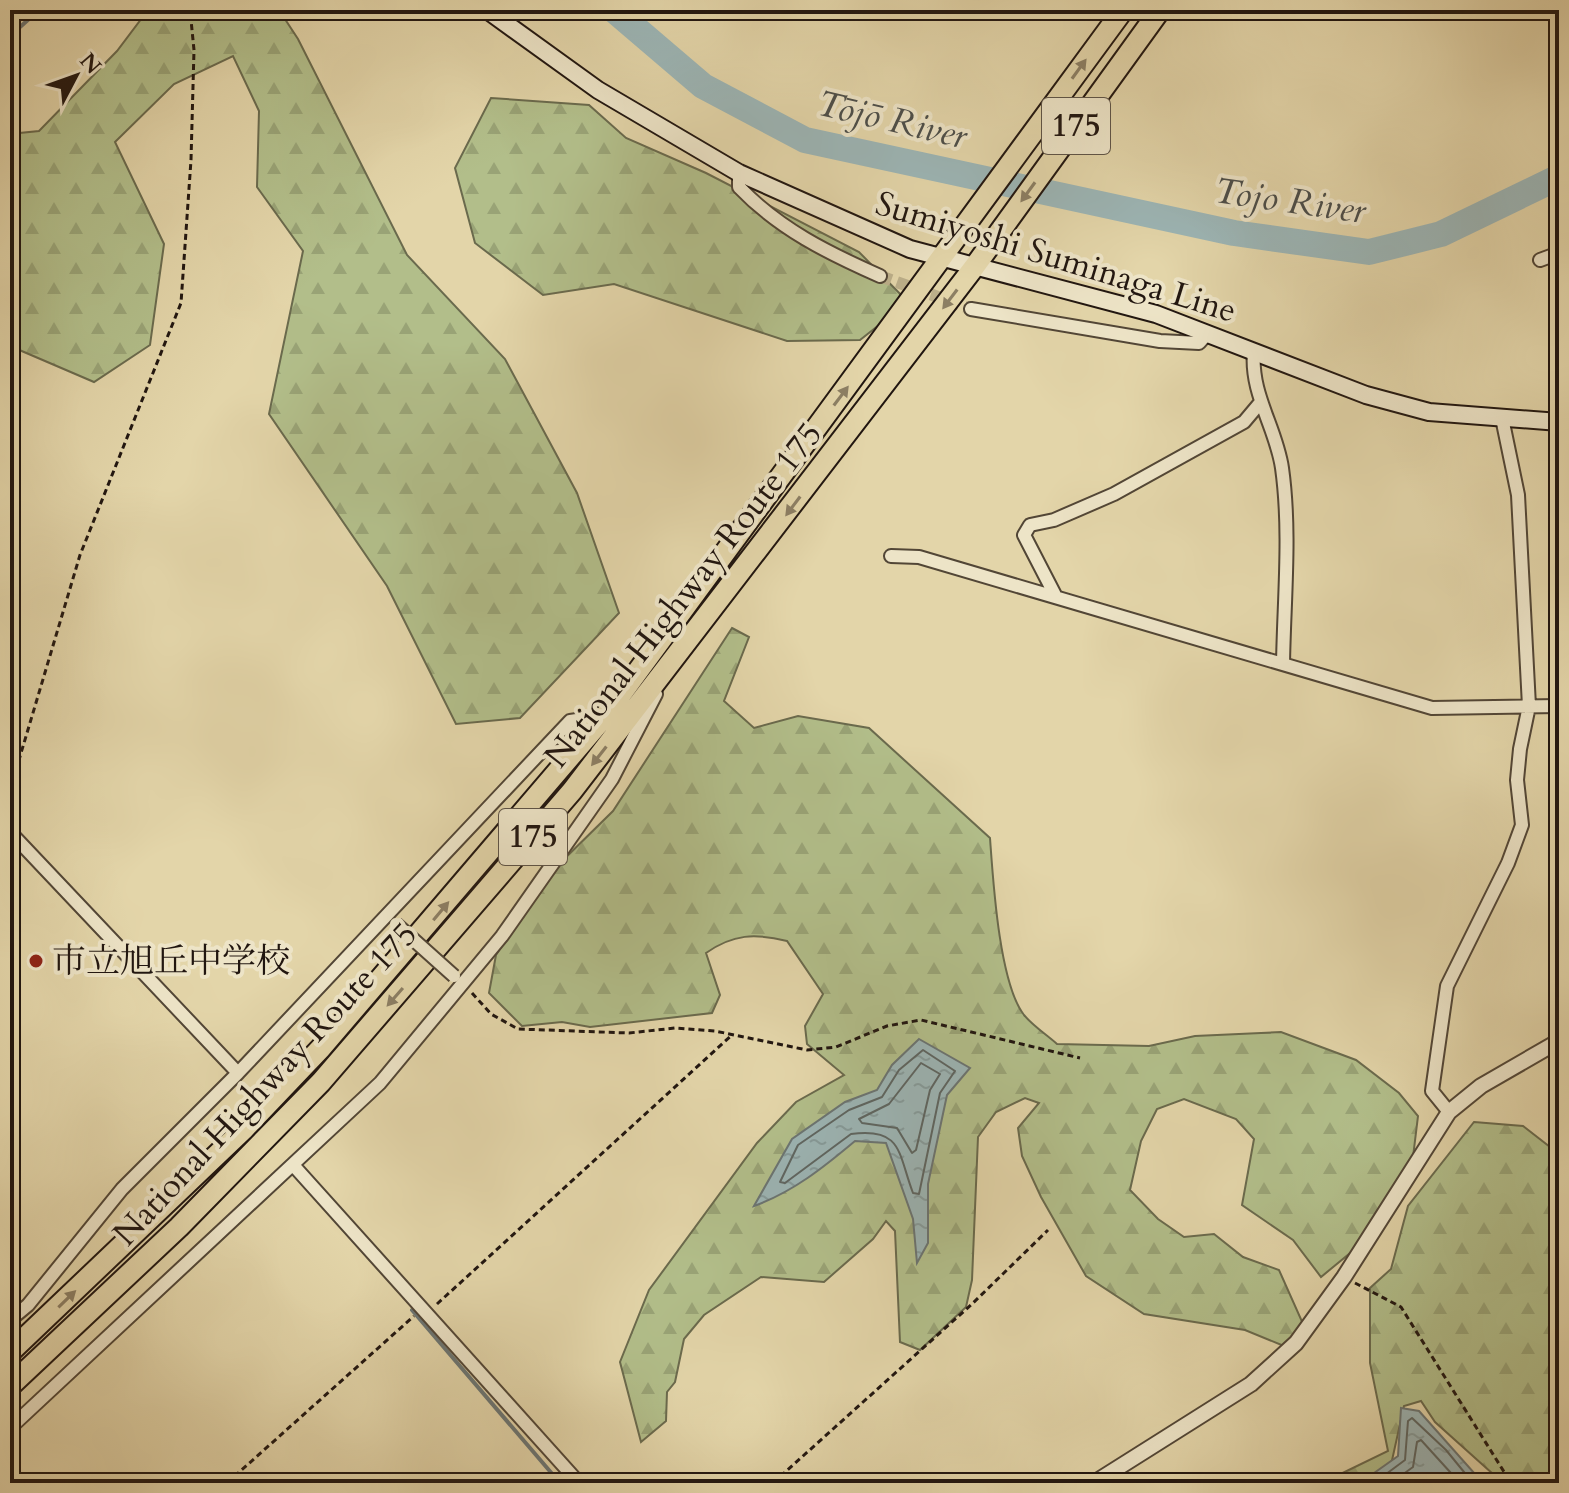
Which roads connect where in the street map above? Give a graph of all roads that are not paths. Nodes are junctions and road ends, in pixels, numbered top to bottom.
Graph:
1 (17, 10) edge
2 (487, 10) edge
3 (1123, 10) edge
4 (1158, 13) edge
5 (10, 16) edge
6 (739, 173) junction
7 (1559, 253) edge
8 (944, 258) junction
9 (1540, 260) dead end
10 (975, 266) junction
11 (880, 276) tunnel mouth
12 (971, 309) tunnel mouth
13 (1208, 333) junction
14 (1254, 351) junction
15 (1260, 403) junction
16 (1502, 418) junction
17 (1559, 422) edge
18 (891, 556) dead end
19 (1056, 597) junction
20 (675, 657) junction
21 (1283, 664) junction
22 (1529, 706) junction
23 (1559, 706) edge
24 (605, 716) junction
25 (10, 832) edge
26 (387, 913) junction
27 (459, 980) junction
28 (1559, 1041) edge
29 (238, 1073) junction
30 (1449, 1112) junction
31 (294, 1166) junction
32 (10, 1320) edge
33 (10, 1352) edge
34 (10, 1386) edge
35 (10, 1428) edge
36 (576, 1482) edge
37 (1094, 1483) edge

1 - 5 street
2 - 6 main road, Sumiyoshi Suminaga Line
8 -> 3 highway, National Highway Route 175 / 175
4 -> 10 highway, National Highway Route 175 / 175
6 - 8 main road, Sumiyoshi Suminaga Line
6 - 11 street
7 - 9 street
8 - 10 main road, Sumiyoshi Suminaga Line
24 -> 8 highway, National Highway Route 175 / 175
10 - 13 main road, Sumiyoshi Suminaga Line
10 -> 20 highway, National Highway Route 175 / 175
12 - 13 street
13 - 14 main road, Sumiyoshi Suminaga Line
14 - 15 street
14 - 16 main road, Sumiyoshi Suminaga Line
15 - 19 street
15 - 21 street
16 - 17 main road, Sumiyoshi Suminaga Line
16 - 22 street
18 - 19 street
19 - 21 street
20 - 27 street
20 -> 34 highway, National Highway Route 175 / 175
21 - 22 street
22 - 23 street
22 - 30 street
24 - 26 street
33 -> 24 highway, National Highway Route 175 / 175
25 - 29 street
26 - 27 street, bridge
26 - 29 street
27 - 31 street
28 - 30 street
29 - 32 street
30 - 37 street
31 - 35 street
31 - 36 street

